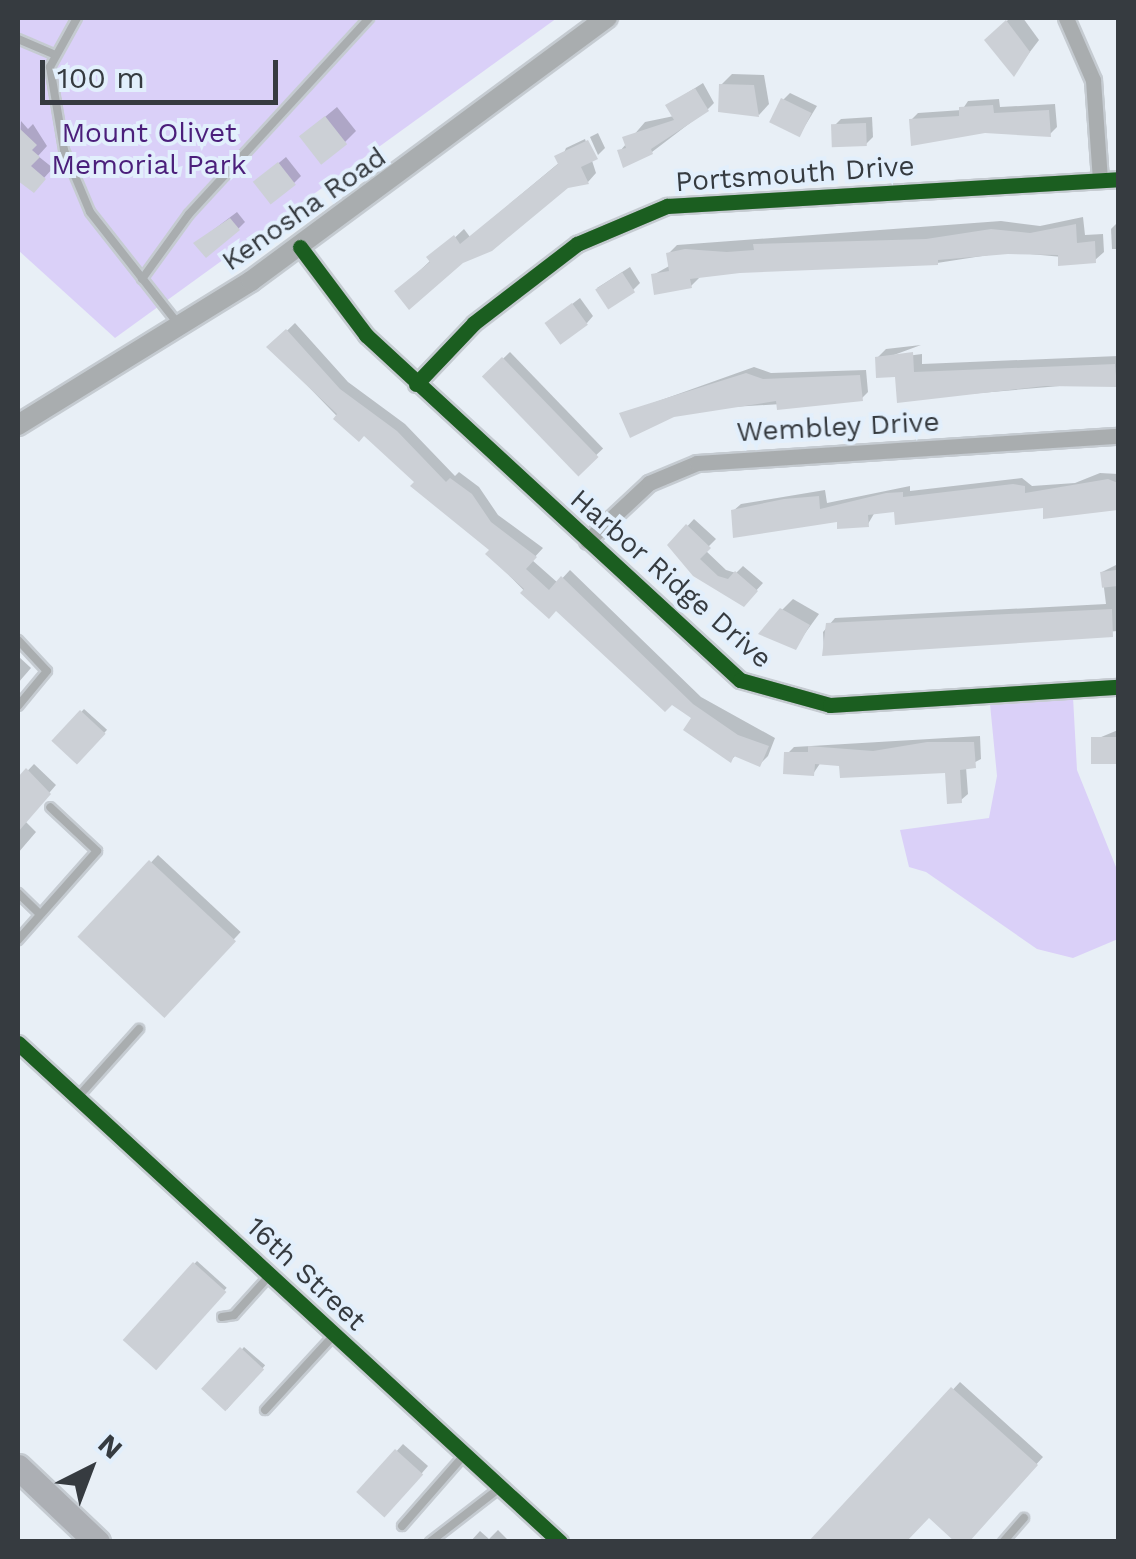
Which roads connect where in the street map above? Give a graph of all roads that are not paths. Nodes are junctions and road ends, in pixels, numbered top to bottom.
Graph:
1 (77, 18) edge
2 (369, 18) edge
3 (607, 18) edge
4 (1066, 18) edge
5 (18, 39) edge
6 (53, 54) junction
7 (1118, 179) edge
8 (1100, 180) junction
9 (300, 247) junction
10 (142, 279) junction
11 (180, 327) junction
12 (416, 384) junction
13 (18, 425) edge
14 (1118, 436) edge
15 (587, 540) junction
16 (18, 640) edge
17 (1118, 687) edge
18 (18, 706) edge
19 (50, 807) dead end
20 (18, 893) edge
21 (40, 914) junction
22 (18, 940) edge
23 (139, 1028) dead end
24 (20, 1050) edge
25 (77, 1098) junction
26 (270, 1275) junction
27 (222, 1317) dead end
28 (334, 1334) junction
29 (265, 1410) dead end
30 (465, 1454) junction
31 (18, 1467) edge
32 (501, 1487) junction
33 (1024, 1518) dead end
34 (402, 1526) dead end
35 (98, 1542) edge
36 (430, 1542) edge
37 (560, 1542) edge
38 (1002, 1542) edge

1 - 6 lane
2 - 10 lane
3 - 9 street, Kenosha Road
4 - 8 street
5 - 6 lane
6 - 10 lane
7 - 8 street, Portsmouth Drive
8 - 12 street, Portsmouth Drive
9 - 11 street, Kenosha Road
9 - 12 street, Harbor Ridge Drive
10 - 11 lane
11 - 13 street, Kenosha Road
12 - 15 street, Harbor Ridge Drive
14 - 15 street, Wembley Drive
15 - 17 street, Harbor Ridge Drive
16 - 18 lane
19 - 21 lane
20 - 21 lane
21 - 22 lane
23 - 25 lane
24 - 25 street, 16th Street
25 - 26 street, 16th Street
26 - 27 lane
26 - 28 street, 16th Street
28 - 29 lane
28 - 30 street, 16th Street
30 - 32 street, 16th Street
30 - 34 lane
31 - 35 main road
32 - 36 lane
32 - 37 street, 16th Street
33 - 38 lane

